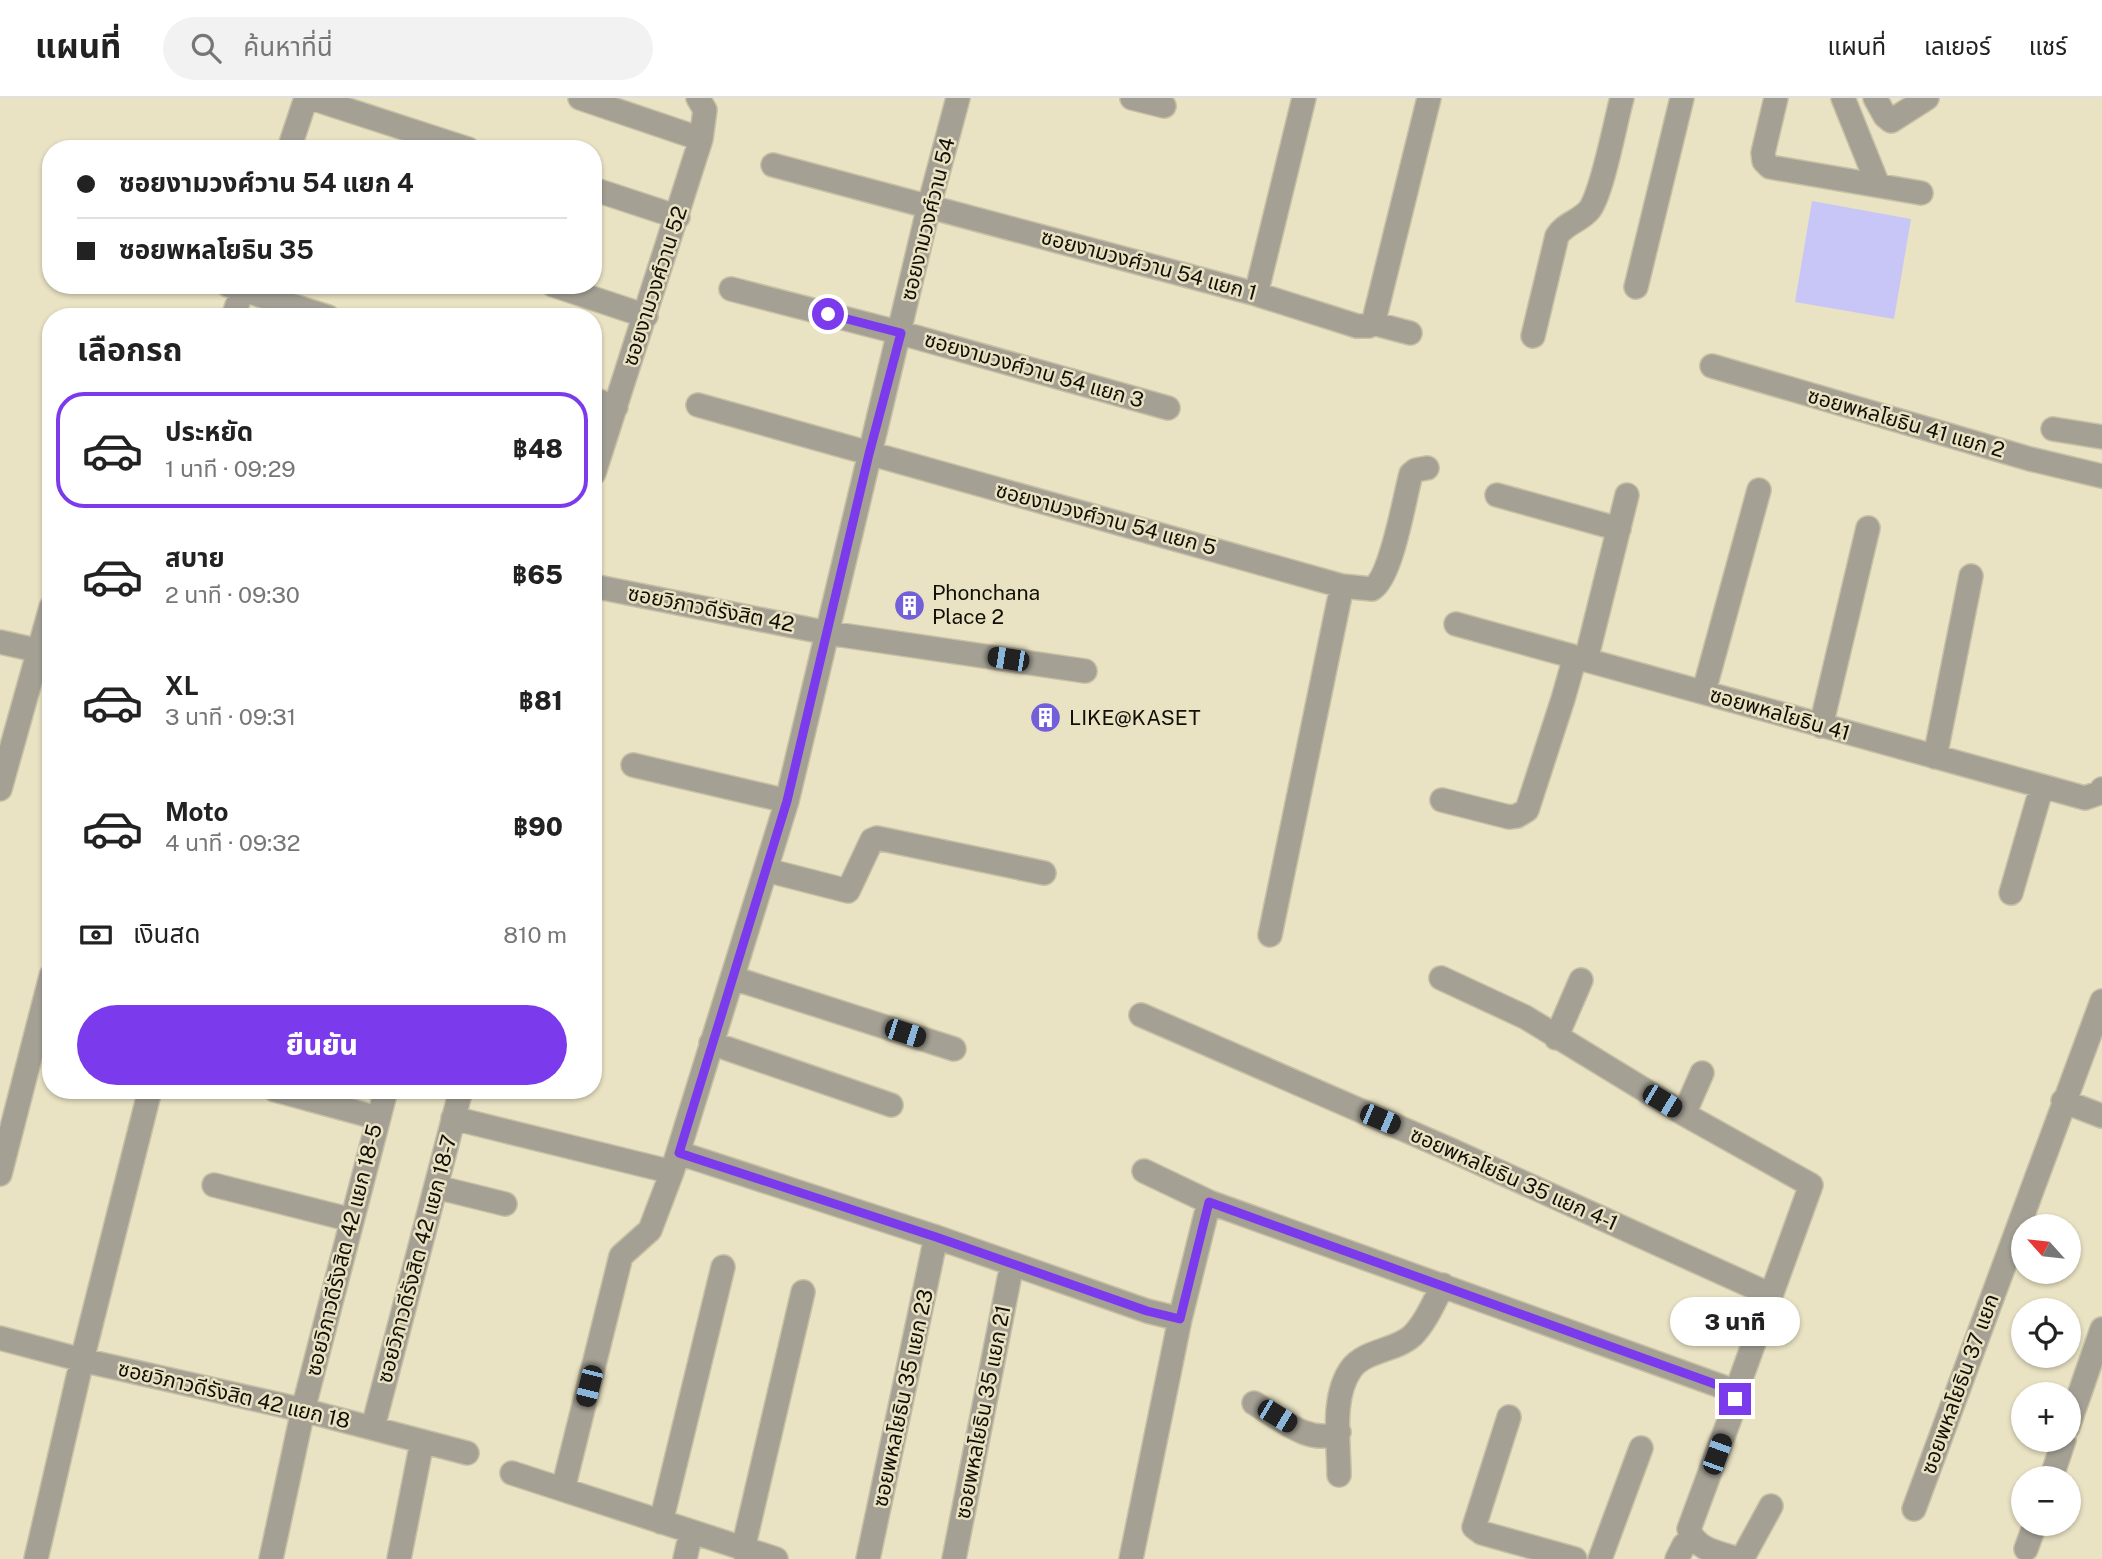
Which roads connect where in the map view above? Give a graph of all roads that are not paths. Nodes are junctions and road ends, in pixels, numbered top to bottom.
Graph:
1 (308, 98) edge
2 (580, 98) edge
3 (698, 98) edge
4 (958, 98) edge
5 (1132, 98) edge
6 (1304, 98) edge
7 (1429, 98) edge
8 (1622, 98) edge
9 (1682, 98) edge
10 (1773, 98) edge
11 (1843, 98) edge
12 (1875, 98) edge
13 (1927, 98) edge
14 (1164, 106) dead end
15 (701, 139) junction
16 (292, 140) edge
17 (440, 140) edge
18 (774, 165) dead end
19 (1878, 185) junction
20 (602, 192) edge
21 (1921, 193) dead end
22 (929, 206) junction
23 (678, 217) junction
24 (1636, 287) dead end
25 (732, 289) dead end
26 (259, 294) edge
27 (580, 294) edge
28 (1256, 294) junction
29 (301, 308) edge
30 (646, 316) junction
31 (1370, 324) junction
32 (901, 333) junction
33 (1410, 333) dead end
34 (1533, 336) dead end
35 (1712, 366) dead end
36 (602, 403) edge
37 (698, 405) dead end
38 (616, 407) junction
39 (1168, 408) dead end
40 (2053, 429) dead end
41 (2102, 437) edge
42 (602, 449) edge
43 (869, 454) junction
44 (1427, 468) dead end
45 (2102, 476) edge
46 (1759, 490) dead end
47 (1497, 495) dead end
48 (1627, 495) dead end
49 (1868, 528) dead end
50 (1619, 529) junction
51 (1971, 576) dead end
52 (1342, 586) junction
53 (602, 588) edge
54 (1456, 624) dead end
55 (828, 632) junction
56 (0, 642) edge
57 (42, 643) edge
58 (40, 651) junction
59 (1580, 659) junction
60 (1085, 671) dead end
61 (1703, 691) junction
62 (1821, 726) junction
63 (1934, 757) junction
64 (633, 765) dead end
65 (2042, 786) junction
66 (0, 789) edge
67 (2102, 789) edge
68 (1442, 800) dead end
69 (787, 801) junction
70 (766, 870) junction
71 (1044, 873) dead end
72 (2011, 893) dead end
73 (1270, 935) dead end
74 (733, 978) junction
75 (1441, 978) dead end
76 (1581, 980) dead end
77 (2102, 1001) edge
78 (42, 1011) edge
79 (1141, 1015) dead end
80 (1556, 1038) junction
81 (711, 1043) junction
82 (954, 1049) dead end
83 (1702, 1073) dead end
84 (148, 1099) edge
85 (308, 1099) edge
86 (383, 1099) edge
87 (458, 1099) edge
88 (2063, 1101) junction
89 (891, 1105) dead end
90 (1684, 1114) junction
91 (2102, 1116) edge
92 (378, 1118) junction
93 (453, 1118) junction
94 (676, 1162) junction
95 (1144, 1171) dead end
96 (0, 1174) edge
97 (214, 1185) dead end
98 (436, 1187) junction
99 (1209, 1202) junction
100 (505, 1204) dead end
101 (352, 1220) junction
102 (936, 1237) junction
103 (1013, 1264) junction
104 (723, 1267) dead end
105 (1443, 1285) junction
106 (803, 1292) dead end
107 (1771, 1295) junction
108 (1180, 1319) junction
109 (2102, 1329) edge
110 (0, 1339) edge
111 (82, 1360) junction
112 (2081, 1390) edge
113 (1731, 1392) junction
114 (1254, 1403) dead end
115 (303, 1410) junction
116 (1509, 1418) dead end
117 (373, 1427) junction
118 (1339, 1432) junction
119 (422, 1441) junction
120 (1641, 1448) dead end
121 (467, 1453) dead end
122 (512, 1473) dead end
123 (1339, 1475) dead end
124 (563, 1489) junction
125 (1770, 1506) dead end
126 (1914, 1509) dead end
127 (661, 1522) junction
128 (691, 1532) junction
129 (2031, 1536) edge
130 (1693, 1538) junction
131 (2026, 1549) dead end
132 (746, 1554) edge
133 (36, 1559) edge
134 (271, 1559) edge
135 (399, 1559) edge
136 (685, 1559) edge
137 (776, 1559) edge
138 (868, 1559) edge
139 (954, 1559) edge
140 (1131, 1559) edge
141 (1575, 1559) edge
142 (1600, 1559) edge
143 (1677, 1559) edge
144 (1740, 1559) edge

1 - 16 street
1 - 17 street
2 - 15 street
3 - 15 street, ซอยงามวงศ์วาน 52
4 - 22 street, ซอยงามวงศ์วาน 54
5 - 14 street
6 - 28 street
7 - 31 street
8 - 34 street
9 - 24 street
10 - 19 street
11 - 19 street
12 - 13 street
15 - 23 street, ซอยงามวงศ์วาน 52
18 - 22 street, ซอยงามวงศ์วาน 54 แยก 1
19 - 21 street
20 - 23 street
22 - 28 street, ซอยงามวงศ์วาน 54 แยก 1
22 - 32 street, ซอยงามวงศ์วาน 54
23 - 30 street, ซอยงามวงศ์วาน 52
25 - 32 street, ซอยงามวงศ์วาน 54 แยก 3
26 - 29 street
27 - 30 street
28 - 31 street, ซอยงามวงศ์วาน 54 แยก 1
30 - 38 street, ซอยงามวงศ์วาน 52
31 - 33 street, ซอยงามวงศ์วาน 54 แยก 1
32 - 39 street, ซอยงามวงศ์วาน 54 แยก 3
32 - 43 street, ซอยงามวงศ์วาน 54
35 - 45 street, ซอยพหลโยธิน 41 แยก 2
36 - 38 street
37 - 43 street, ซอยงามวงศ์วาน 54 แยก 5
38 - 42 street, ซอยงามวงศ์วาน 52
40 - 41 street
43 - 52 street, ซอยงามวงศ์วาน 54 แยก 5
43 - 55 street, ซอยงามวงศ์วาน 54
44 - 52 street, ซอยงามวงศ์วาน 54 แยก 5
46 - 61 street
47 - 50 street
48 - 50 street
49 - 62 street
50 - 59 street
51 - 63 street
52 - 73 street
53 - 55 street, ซอยวิภาวดีรังสิต 42
54 - 59 street, ซอยพหลโยธิน 41
55 - 60 street, ซอยวิภาวดีรังสิต 42
55 - 69 street, ซอยงามวงศ์วาน 54
56 - 58 street
57 - 58 street
58 - 66 street
59 - 61 street, ซอยพหลโยธิน 41
59 - 68 street
61 - 62 street, ซอยพหลโยธิน 41
62 - 63 street, ซอยพหลโยธิน 41
63 - 65 street, ซอยพหลโยธิน 41
64 - 69 street
65 - 67 street, ซอยพหลโยธิน 41
65 - 72 street
69 - 70 street, ซอยงามวงศ์วาน 54
70 - 71 street
70 - 74 street, ซอยงามวงศ์วาน 54
74 - 81 street, ซอยงามวงศ์วาน 54
74 - 82 street
75 - 80 street
76 - 80 street
77 - 88 street, ซอยพหลโยธิน 37 แยก
78 - 96 street
79 - 107 street, ซอยพหลโยธิน 35 แยก 4-1
80 - 90 street
81 - 89 street
81 - 94 street, ซอยงามวงศ์วาน 54
83 - 90 street
84 - 111 street
85 - 92 street
86 - 92 street, ซอยวิภาวดีรังสิต 42 แยก 18-5
87 - 93 street, ซอยวิภาวดีรังสิต 42 แยก 18-7
88 - 91 street
88 - 126 street, ซอยพหลโยธิน 37 แยก
90 - 107 street
92 - 101 street, ซอยวิภาวดีรังสิต 42 แยก 18-5
93 - 94 street
93 - 98 street, ซอยวิภาวดีรังสิต 42 แยก 18-7
94 - 102 street
94 - 124 street, ซอยงามวงศ์วาน 54
95 - 99 street
97 - 101 street
98 - 100 street
98 - 117 street, ซอยวิภาวดีรังสิต 42 แยก 18-7
99 - 105 street
99 - 108 street
101 - 115 street, ซอยวิภาวดีรังสิต 42 แยก 18-5
102 - 103 street
102 - 138 street, ซอยพหลโยธิน 35 แยก 23
103 - 108 street
103 - 139 street, ซอยพหลโยธิน 35 แยก 21
104 - 127 street
105 - 113 street
105 - 118 street
106 - 132 street
107 - 113 street
108 - 140 street
109 - 112 street
110 - 111 street, ซอยวิภาวดีรังสิต 42 แยก 18
111 - 115 street, ซอยวิภาวดีรังสิต 42 แยก 18
111 - 133 street
113 - 130 street
114 - 118 street
115 - 117 street, ซอยวิภาวดีรังสิต 42 แยก 18
115 - 134 street, ซอยวิภาวดีรังสิต 42 แยก 18-5
116 - 141 street
117 - 119 street, ซอยวิภาวดีรังสิต 42 แยก 18
118 - 123 street
119 - 121 street, ซอยวิภาวดีรังสิต 42 แยก 18
119 - 135 street
120 - 142 street
122 - 124 street
124 - 127 street
125 - 144 street
127 - 128 street
128 - 132 street
128 - 136 street
129 - 131 street
130 - 143 street
130 - 144 street
132 - 137 street

